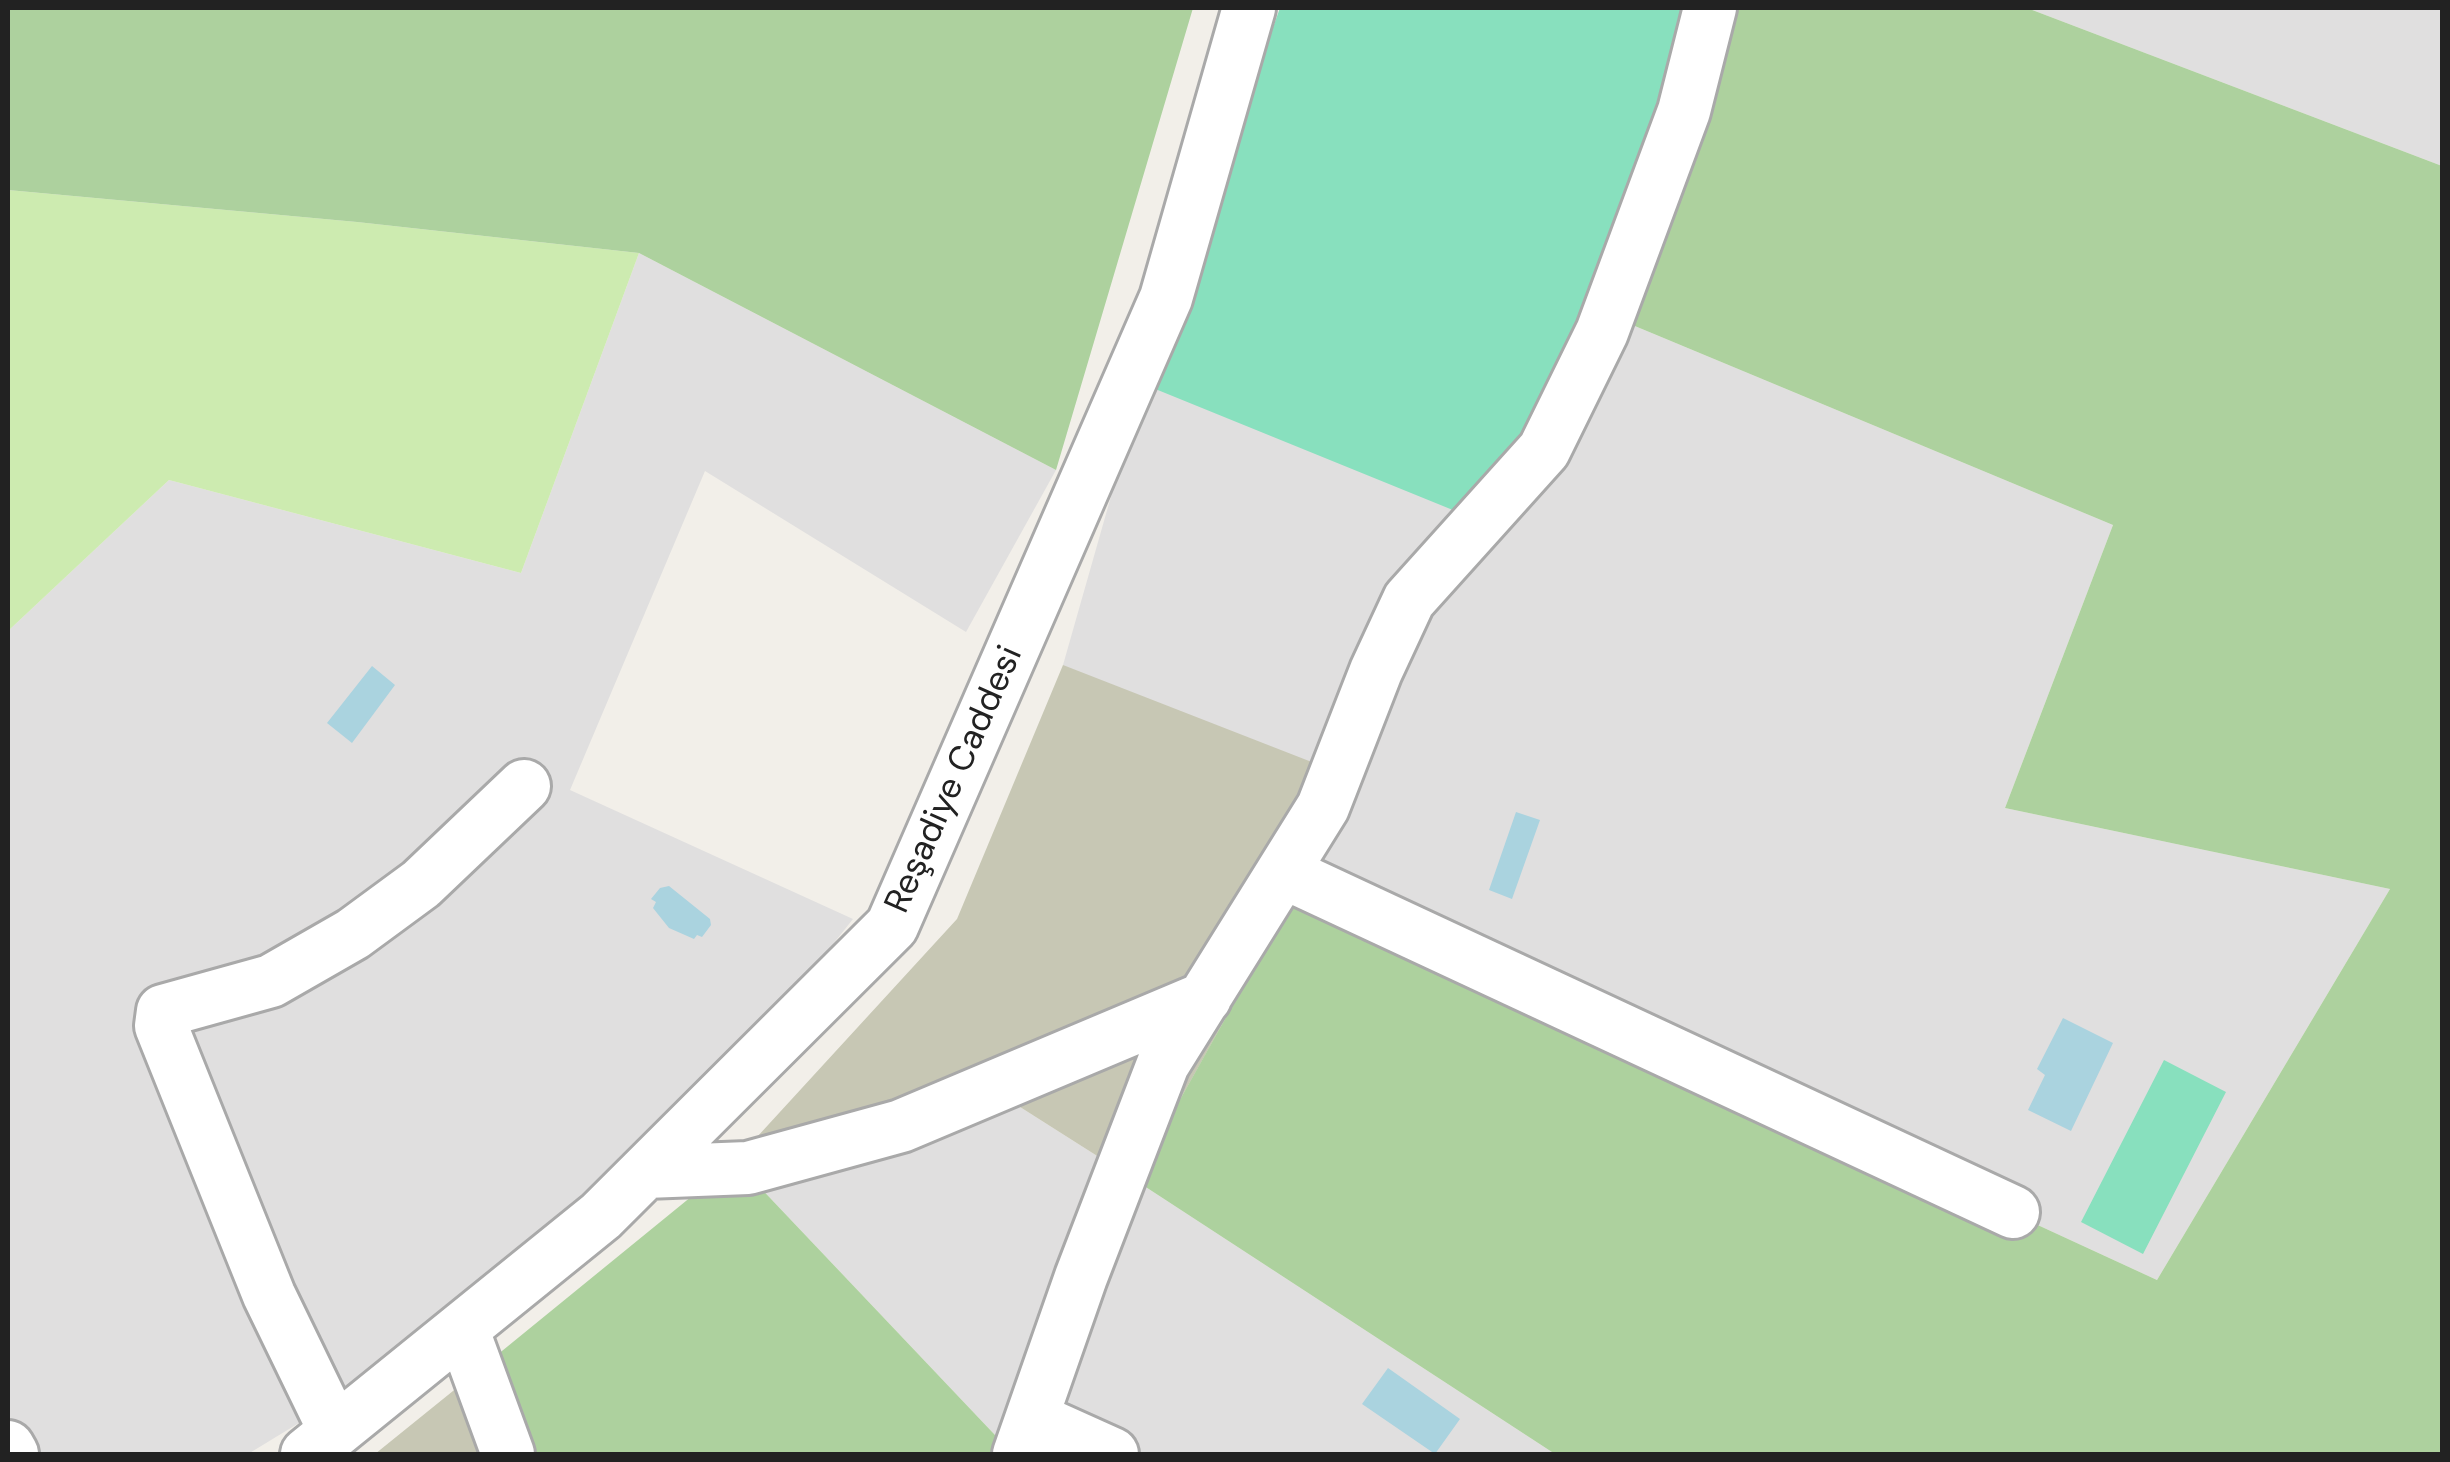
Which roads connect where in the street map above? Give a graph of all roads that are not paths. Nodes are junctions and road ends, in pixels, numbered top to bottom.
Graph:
1 (1250, 8) edge
2 (1710, 8) edge
3 (524, 786) dead end
4 (1283, 872) junction
5 (1205, 998) junction
6 (646, 1172) junction
7 (2013, 1212) dead end
8 (463, 1331) junction
9 (1025, 1436) edge
10 (321, 1443) edge
11 (8, 1447) edge
12 (12, 1454) edge
13 (508, 1454) edge
14 (1112, 1454) edge

1 - 6 street, Reşadiye Caddesi
2 - 4 street
3 - 10 street
4 - 5 street
4 - 7 street
5 - 6 street
5 - 9 street
6 - 8 street, Reşadiye Caddesi
8 - 10 street, Reşadiye Caddesi
8 - 13 street
9 - 14 street
11 - 12 street

